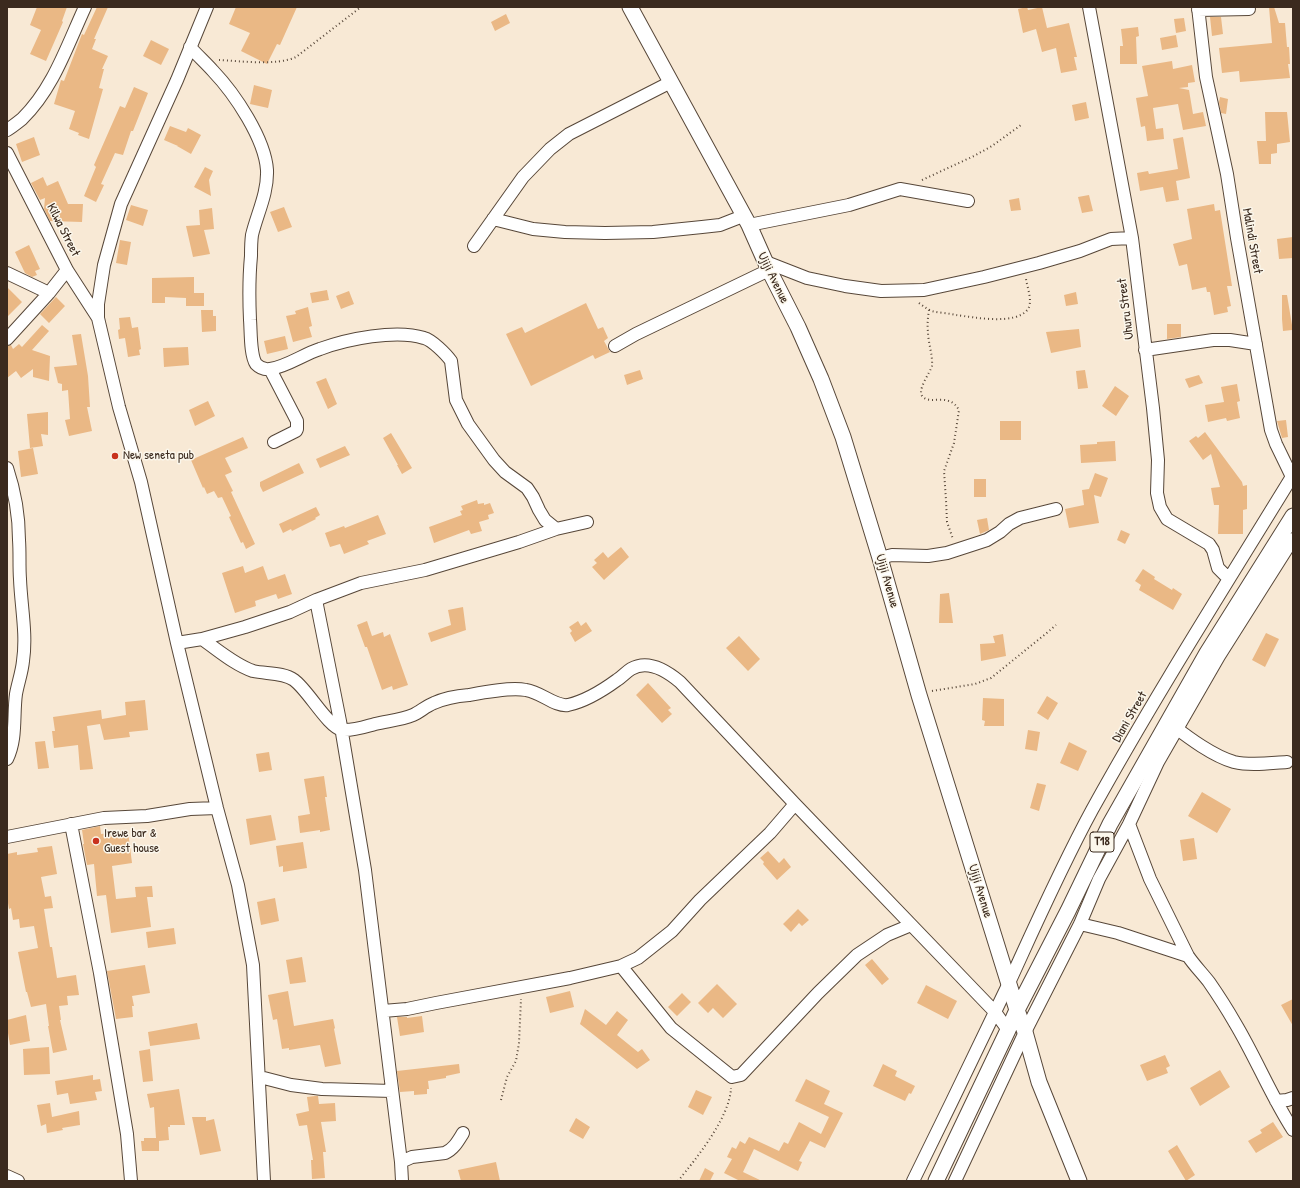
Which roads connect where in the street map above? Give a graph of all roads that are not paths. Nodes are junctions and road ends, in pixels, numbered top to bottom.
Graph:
1 (84, 7) edge
2 (207, 7) edge
3 (630, 7) edge
4 (1089, 7) edge
5 (1198, 9) edge
6 (1249, 9) dead end
7 (190, 48) junction
8 (671, 82) junction
9 (7, 130) edge
10 (7, 153) edge
11 (968, 202) dead end
12 (493, 219) junction
13 (746, 221) junction
14 (1132, 238) junction
15 (474, 246) dead end
16 (767, 266) junction
17 (67, 270) junction
18 (7, 273) edge
19 (49, 293) junction
20 (98, 318) junction
21 (7, 339) edge
22 (1256, 344) junction
23 (615, 346) dead end
24 (1145, 350) junction
25 (270, 369) junction
26 (274, 442) dead end
27 (7, 468) edge
28 (1292, 476) edge
29 (12, 503) edge
30 (1056, 509) dead end
31 (1293, 516) edge
32 (587, 522) dead end
33 (556, 529) junction
34 (1293, 539) edge
35 (880, 558) junction
36 (1228, 578) junction
37 (316, 600) junction
38 (202, 639) junction
39 (177, 643) junction
40 (1173, 726) junction
41 (341, 730) junction
42 (7, 759) edge
43 (1288, 762) dead end
44 (795, 804) junction
45 (217, 808) junction
46 (71, 824) junction
47 (1129, 824) junction
48 (7, 837) edge
49 (1080, 924) junction
50 (911, 925) junction
51 (1188, 956) junction
52 (621, 966) junction
53 (1009, 982) junction
54 (1017, 1010) junction
55 (383, 1011) junction
56 (995, 1012) junction
57 (1008, 1030) junction
58 (1024, 1032) junction
59 (260, 1078) junction
60 (392, 1091) junction
61 (1293, 1098) edge
62 (1276, 1101) junction
63 (1293, 1130) edge
64 (462, 1133) dead end
65 (401, 1162) junction
66 (939, 1175) edge
67 (7, 1176) edge
68 (957, 1177) edge
69 (18, 1181) edge
70 (131, 1181) edge
71 (264, 1181) edge
72 (402, 1181) edge
73 (913, 1181) edge
74 (1079, 1181) edge

1 - 9 street
2 - 7 street
3 - 8 main road, Ujiji Avenue
4 - 14 street, Uhuru Street
5 - 6 street
5 - 22 street, Malindi Street
7 - 20 street
7 - 25 street
8 - 12 street
8 - 13 main road, Ujiji Avenue
10 - 17 street, Kilwa Street
11 - 13 street
12 - 13 street
12 - 15 street
13 - 16 main road, Ujiji Avenue
14 - 16 street
14 - 24 street, Uhuru Street
16 - 23 street
16 - 35 main road, Ujiji Avenue
17 - 19 street
17 - 20 street, Kilwa Street
18 - 19 street
19 - 21 street
20 - 39 street
22 - 24 street
22 - 28 street, Malindi Street
24 - 36 street, Uhuru Street
25 - 26 street
25 - 33 street
27 - 29 street
28 - 36 street, Diani Street
29 - 42 street
30 - 35 street
31 - 40 main road, T18
32 - 33 street
33 - 37 street
34 - 40 street
35 - 53 main road, Ujiji Avenue
36 - 53 street, Diani Street
37 - 38 street
37 - 41 street
38 - 39 street
38 - 41 street
39 - 45 street
40 - 43 street
40 - 47 street
40 - 54 main road, T18
41 - 44 street
41 - 55 street
44 - 50 street
44 - 52 street
45 - 46 street
45 - 59 street
46 - 48 street
46 - 70 street
47 - 49 street
47 - 51 street
49 - 51 street
49 - 58 street
50 - 52 street
50 - 56 street
51 - 62 street
52 - 55 street
53 - 54 main road, Ujiji Avenue
53 - 56 street, Diani Street
54 - 57 main road, T18
54 - 58 main road, Ujiji Avenue
55 - 60 street
56 - 57 street
56 - 73 street, Diani Street
57 - 66 main road, T18
58 - 68 street
58 - 74 main road, Ujiji Avenue
59 - 60 street
59 - 71 street
60 - 65 street
61 - 62 street
62 - 63 street
64 - 65 street
65 - 72 street
66 - 68 street
67 - 69 street

